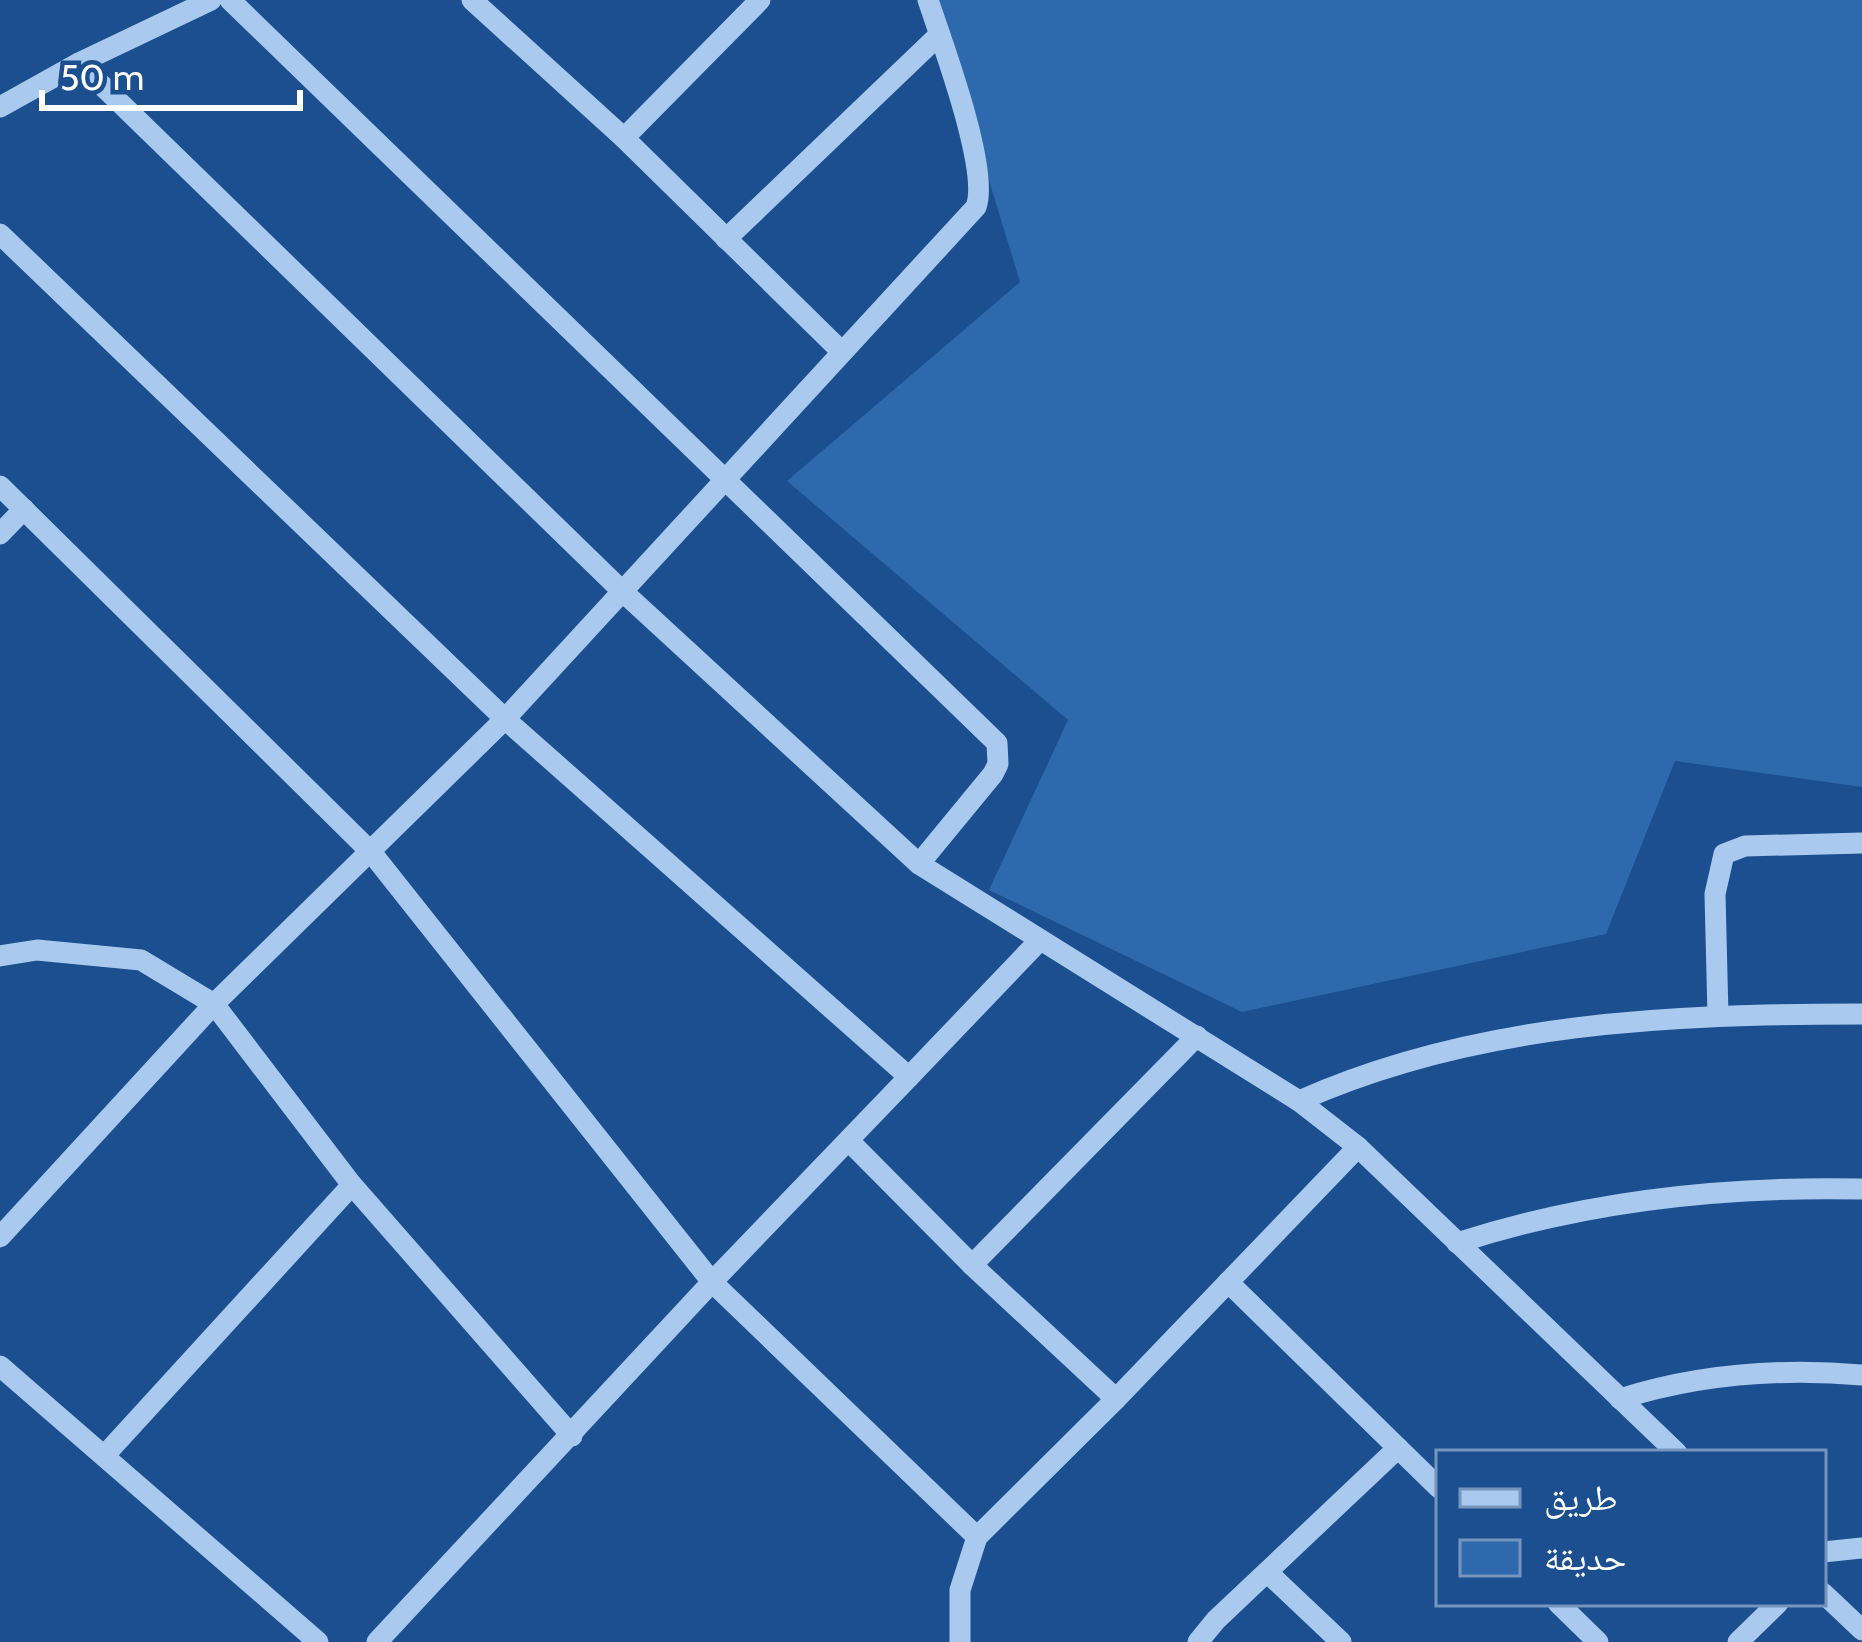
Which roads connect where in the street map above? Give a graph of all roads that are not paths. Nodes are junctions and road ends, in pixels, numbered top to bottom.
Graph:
1 (212, 0) edge
2 (230, 0) edge
3 (472, 0) edge
4 (760, 0) edge
5 (928, 0) edge
6 (939, 35) junction
7 (80, 63) junction
8 (0, 107) edge
9 (624, 138) junction
10 (0, 234) edge
11 (726, 239) junction
12 (840, 350) junction
13 (722, 480) junction
14 (0, 485) edge
15 (24, 509) junction
16 (0, 534) edge
17 (621, 590) junction
18 (505, 719) junction
19 (1862, 843) edge
20 (371, 852) junction
21 (920, 864) junction
22 (1039, 941) junction
23 (0, 956) edge
24 (214, 1004) junction
25 (1862, 1014) edge
26 (1718, 1016) junction
27 (1197, 1036) junction
28 (909, 1077) junction
29 (1299, 1101) junction
30 (850, 1142) junction
31 (1358, 1147) junction
32 (352, 1185) junction
33 (1862, 1190) edge
34 (0, 1237) edge
35 (1457, 1243) junction
36 (972, 1265) junction
37 (712, 1282) junction
38 (1228, 1282) junction
39 (0, 1366) edge
40 (1862, 1376) edge
41 (1621, 1399) junction
42 (1116, 1400) junction
43 (572, 1436) junction
44 (1398, 1448) junction
45 (1674, 1450) edge
46 (104, 1456) junction
47 (1436, 1485) edge
48 (977, 1537) junction
49 (1862, 1548) edge
50 (1826, 1552) edge
51 (1267, 1572) junction
52 (1826, 1596) edge
53 (1561, 1606) edge
54 (1775, 1606) edge
55 (1862, 1630) edge
56 (318, 1642) edge
57 (377, 1642) edge
58 (960, 1642) edge
59 (1198, 1642) edge
60 (1341, 1642) edge
61 (1598, 1642) edge
62 (1738, 1642) edge

1 - 7 street
2 - 13 street
3 - 9 street
4 - 9 street
5 - 6 street
6 - 11 street
6 - 12 street
7 - 8 street
7 - 17 street
9 - 11 street
10 - 18 street
11 - 12 street
12 - 13 street
13 - 17 street
13 - 21 street
14 - 15 street
15 - 16 street
15 - 20 street
17 - 18 street
17 - 21 street
18 - 20 street
18 - 28 street
19 - 26 street
20 - 24 street
20 - 37 street
21 - 22 street
22 - 27 street
22 - 28 street
23 - 24 street
24 - 32 street
24 - 34 street
25 - 26 street
26 - 29 street
27 - 29 street
27 - 36 street
28 - 30 street
29 - 31 street
30 - 36 street
30 - 37 street
31 - 35 street
31 - 38 street
32 - 43 street
32 - 46 street
33 - 35 street
35 - 41 street
36 - 42 street
37 - 43 street
37 - 48 street
38 - 42 street
38 - 44 street
39 - 46 street
40 - 41 street
41 - 45 street
42 - 48 street
43 - 57 street
44 - 47 street
44 - 51 street
46 - 56 street
48 - 58 street
49 - 50 street
51 - 59 street
51 - 60 street
52 - 55 street
53 - 61 street
54 - 62 street

